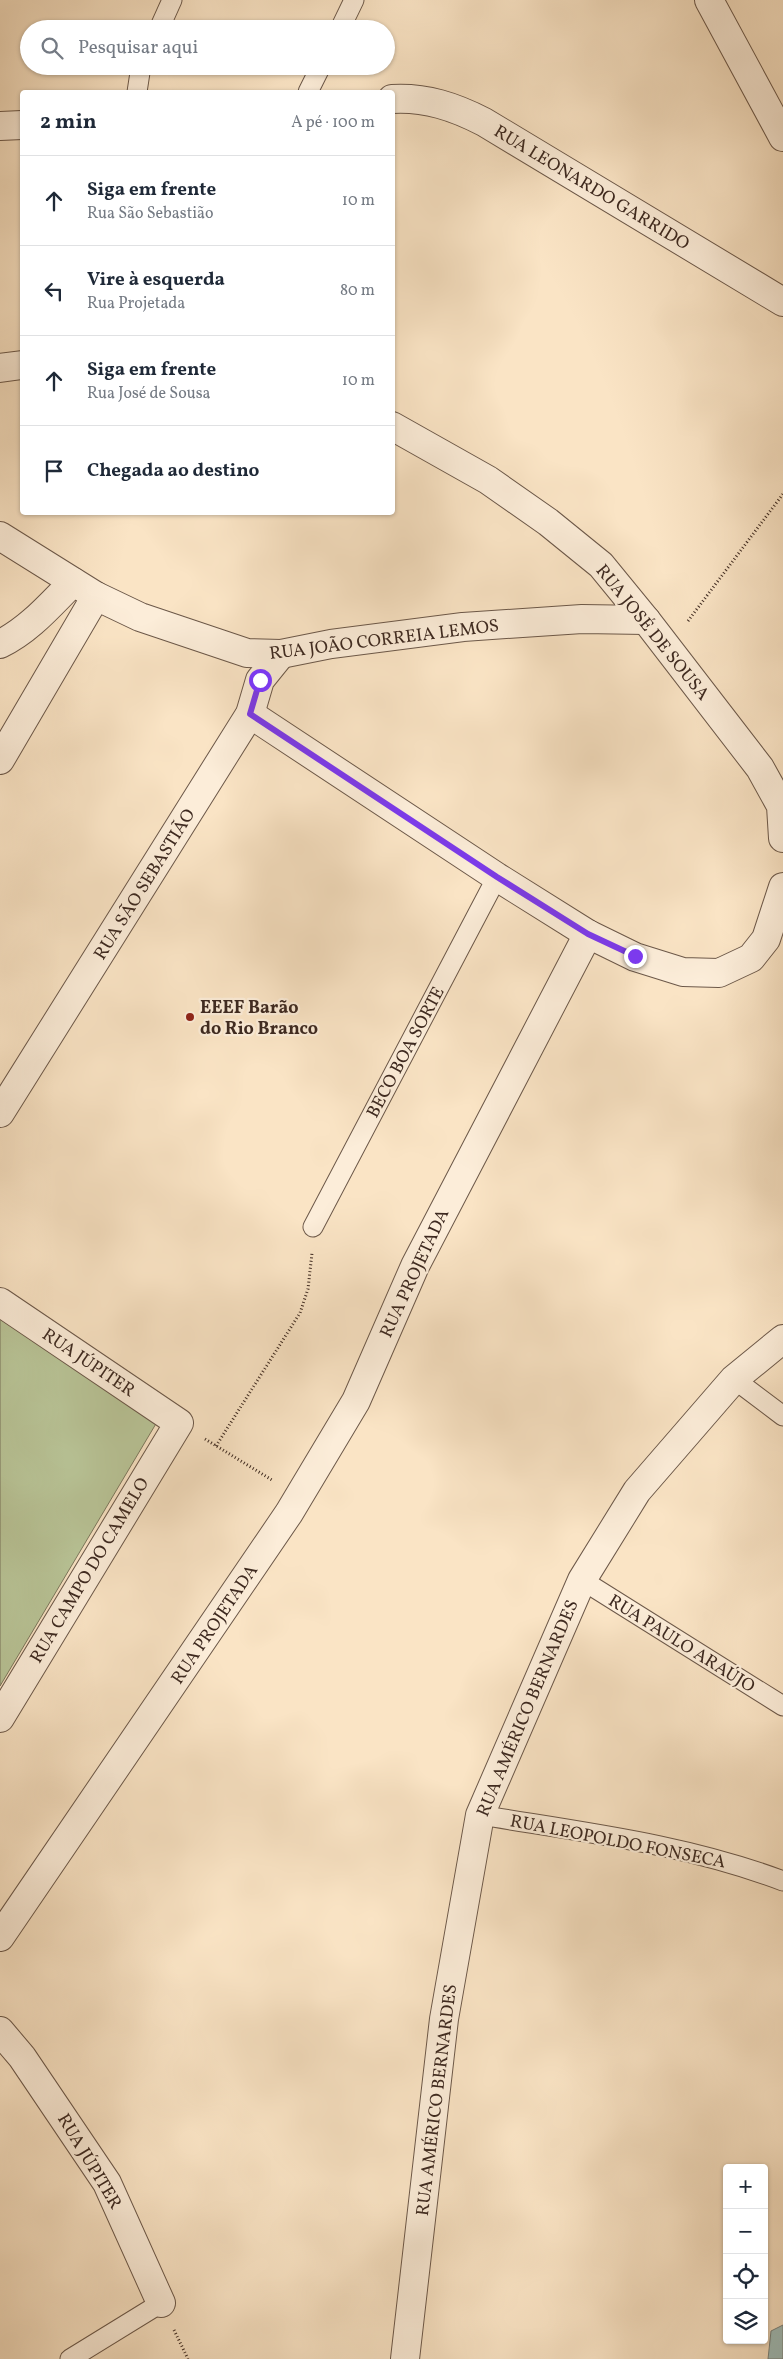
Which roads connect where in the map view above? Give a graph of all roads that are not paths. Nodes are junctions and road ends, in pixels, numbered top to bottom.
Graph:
1 (172, 0) edge
2 (354, 0) edge
3 (709, 0) edge
4 (163, 20) edge
5 (344, 20) edge
6 (140, 75) edge
7 (316, 75) edge
8 (137, 90) edge
9 (309, 90) edge
10 (395, 99) edge
11 (20, 125) edge
12 (0, 126) edge
13 (783, 137) edge
14 (783, 302) edge
15 (20, 365) edge
16 (0, 368) edge
17 (395, 428) edge
18 (0, 536) edge
19 (84, 589) junction
20 (646, 620) junction
21 (0, 644) edge
22 (281, 654) junction
23 (250, 714) junction
24 (0, 760) edge
25 (782, 808) edge
26 (783, 838) edge
27 (497, 877) junction
28 (783, 887) edge
29 (588, 934) junction
30 (0, 1113) edge
31 (313, 1228) road end
32 (0, 1302) edge
33 (783, 1339) edge
34 (734, 1379) junction
35 (783, 1416) edge
36 (179, 1423) joint
37 (582, 1580) junction
38 (783, 1706) edge
39 (0, 1718) edge
40 (480, 1815) junction
41 (783, 1881) edge
42 (0, 1937) edge
43 (0, 2031) edge
44 (161, 2303) joint
45 (70, 2359) edge
46 (405, 2359) edge

1 - 4 lane
2 - 5 lane
3 - 13 street
6 - 8 lane
7 - 9 lane
10 - 14 street, RUA LEONARDO GARRIDO
11 - 12 street
15 - 16 street
17 - 20 street, RUA JOSÉ DE SOUSA
18 - 19 street, RUA JOÃO CORREIA LEMOS
19 - 21 street
19 - 22 street, RUA JOÃO CORREIA LEMOS
19 - 24 street
20 - 22 street, RUA JOÃO CORREIA LEMOS
20 - 25 street, RUA JOSÉ DE SOUSA
22 - 23 street, RUA SÃO SEBASTIÃO
23 - 27 street
23 - 30 street, RUA SÃO SEBASTIÃO
25 - 26 street, RUA JOSÉ DE SOUSA
27 - 29 street
27 - 31 lane, BECO BOA SORTE
28 - 29 street
29 - 42 street, RUA PROJETADA
32 - 36 street, RUA JÚPITER
33 - 34 street, RUA AMÉRICO BERNARDES
34 - 35 lane
34 - 37 street, RUA AMÉRICO BERNARDES
36 - 39 street, RUA CAMPO DO CAMELO
37 - 38 lane, RUA PAULO ARAÚJO
37 - 40 street, RUA AMÉRICO BERNARDES
40 - 41 lane, RUA LEOPOLDO FONSECA
40 - 46 street, RUA AMÉRICO BERNARDES
43 - 44 street, RUA JÚPITER
44 - 45 lane

